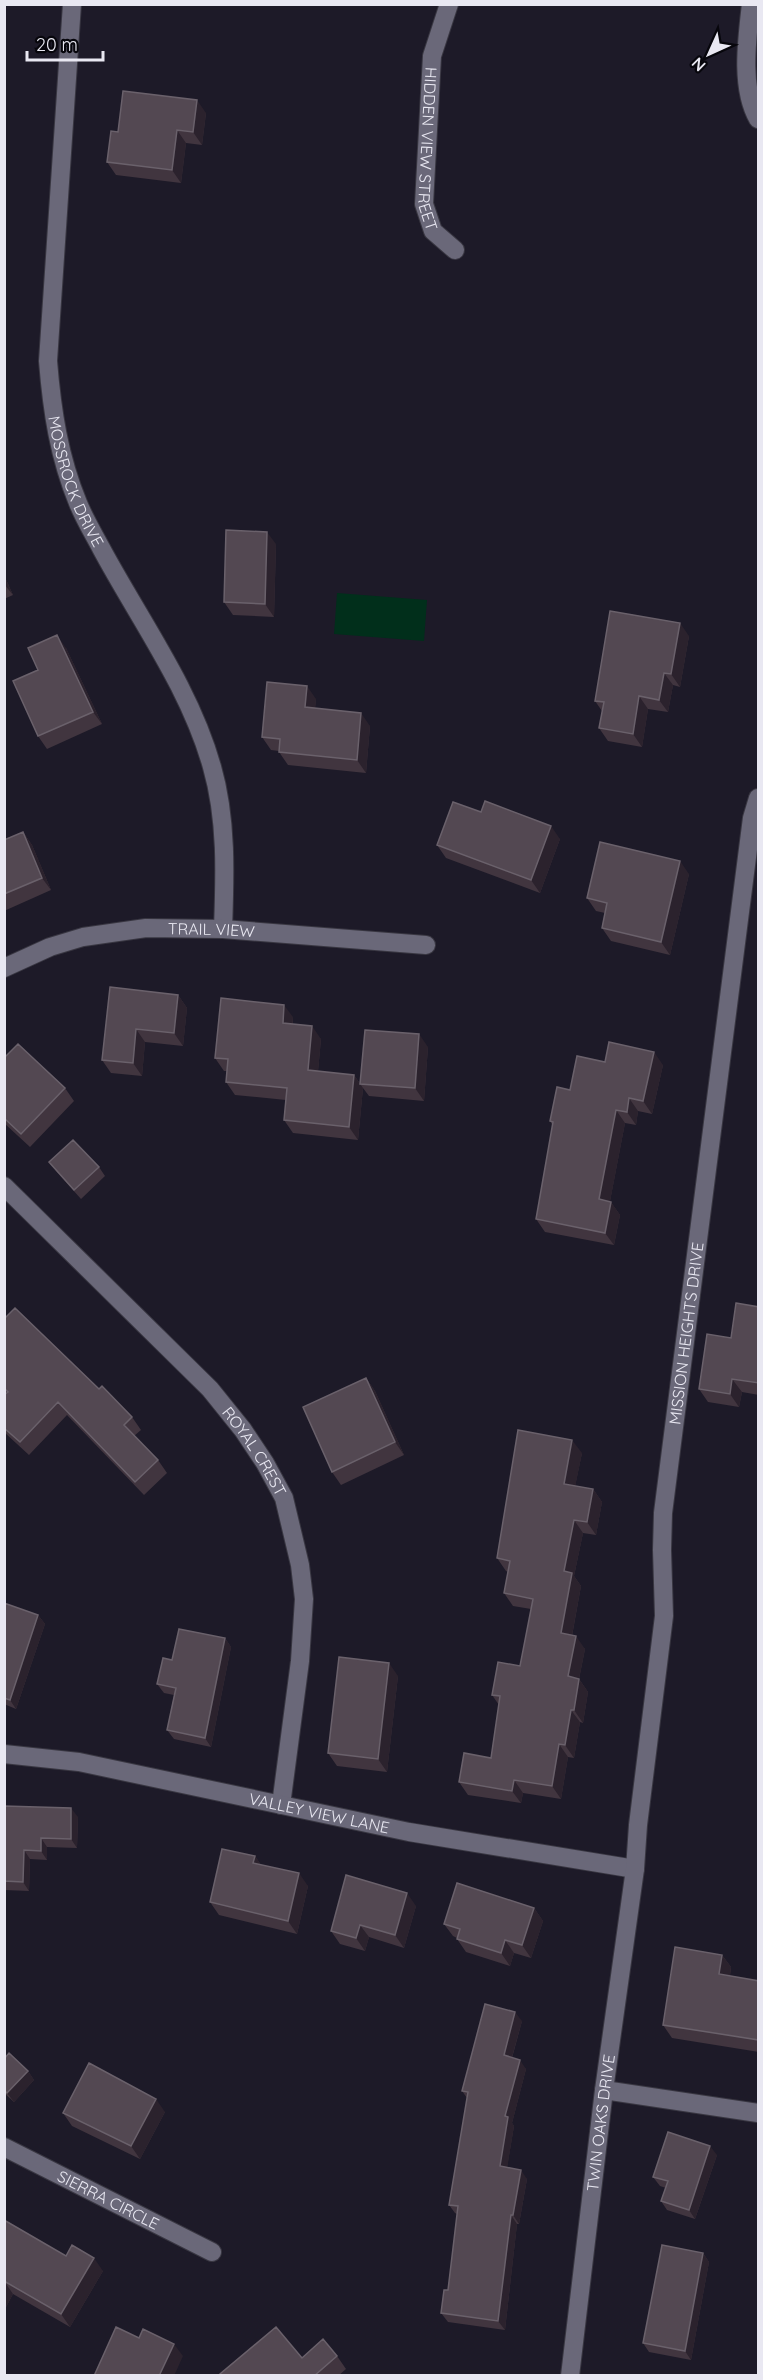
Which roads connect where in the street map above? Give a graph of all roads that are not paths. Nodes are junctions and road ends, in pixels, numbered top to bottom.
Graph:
1 (72, 4) edge
2 (449, 4) edge
3 (751, 4) edge
4 (759, 119) edge
5 (455, 250) dead end
6 (759, 798) edge
7 (223, 929) junction
8 (426, 945) dead end
9 (4, 968) edge
10 (4, 1186) edge
11 (4, 1754) edge
12 (281, 1805) junction
13 (635, 1869) junction
14 (604, 2090) junction
15 (759, 2113) edge
16 (4, 2147) edge
17 (212, 2252) dead end
18 (570, 2376) edge

1 - 7 street, MOSSROCK DRIVE
2 - 5 street, HIDDEN VIEW STREET
3 - 4 street
6 - 13 street, MISSION HEIGHTS DRIVE
7 - 8 street, TRAIL VIEW
7 - 9 street, TRAIL VIEW
10 - 12 street, ROYAL CREST
11 - 12 street, VALLEY VIEW LANE
12 - 13 street, VALLEY VIEW LANE
13 - 14 street, TWIN OAKS DRIVE
14 - 15 street
14 - 18 street, TWIN OAKS DRIVE
16 - 17 street, SIERRA CIRCLE

